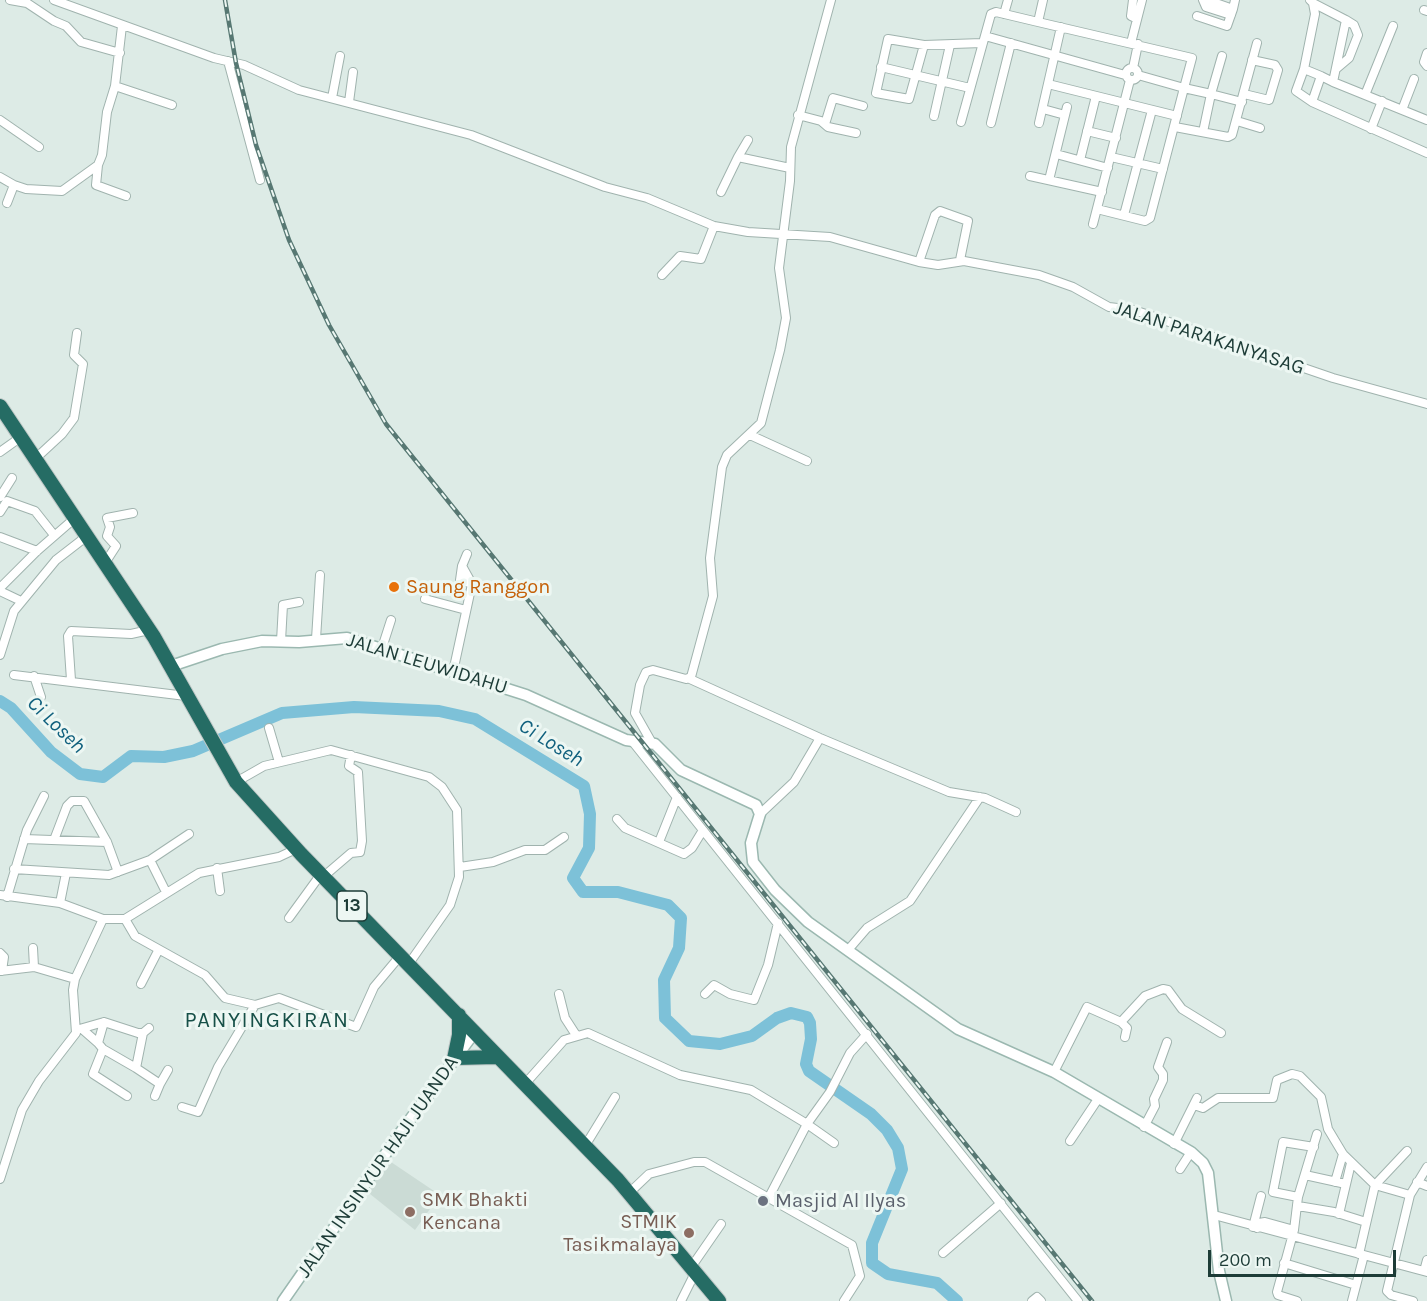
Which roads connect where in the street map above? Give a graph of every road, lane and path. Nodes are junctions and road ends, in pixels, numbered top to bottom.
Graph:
1 (10, 0) edge
2 (54, 0) edge
3 (831, 0) edge
4 (1008, 0) edge
5 (1043, 0) edge
6 (1133, 0) edge
7 (1142, 0) edge
8 (1235, 0) edge
9 (1209, 1) edge
10 (1311, 2) edge
11 (1232, 12) junction
12 (1004, 14) junction
13 (1197, 16) dead end
14 (1137, 19) junction
15 (1346, 20) junction
16 (1038, 22) junction
17 (122, 26) junction
18 (1393, 26) dead end
19 (1061, 27) junction
20 (984, 40) junction
21 (1011, 43) junction
22 (1135, 43) junction
23 (1257, 43) dead end
24 (924, 45) junction
25 (950, 45) junction
26 (1193, 49) dead end
27 (120, 53) junction
28 (1427, 53) edge
29 (1054, 55) junction
30 (340, 56) dead end
31 (1222, 57) dead end
32 (1192, 58) junction
33 (1252, 60) junction
34 (228, 61) junction
35 (1427, 66) edge
36 (881, 67) junction
37 (1133, 68) junction
38 (1304, 69) junction
39 (1336, 69) junction
40 (353, 72) dead end
41 (916, 75) junction
42 (1138, 75) junction
43 (1320, 76) junction
44 (1128, 77) junction
45 (1414, 79) dead end
46 (943, 81) junction
47 (1333, 81) junction
48 (1048, 84) junction
49 (114, 86) junction
50 (970, 88) junction
51 (1184, 88) junction
52 (1212, 94) junction
53 (1365, 94) junction
54 (1096, 96) junction
55 (332, 98) junction
56 (1243, 98) junction
57 (1382, 101) junction
58 (350, 102) junction
59 (1312, 102) junction
60 (1125, 103) junction
61 (172, 105) dead end
62 (863, 106) dead end
63 (1043, 109) junction
64 (1152, 110) junction
65 (1402, 110) junction
66 (798, 115) junction
67 (934, 116) dead end
68 (1178, 116) junction
69 (0, 120) edge
70 (1427, 120) edge
71 (1237, 121) junction
72 (961, 122) dead end
73 (991, 123) dead end
74 (1039, 123) dead end
75 (825, 124) junction
76 (1174, 127) junction
77 (1260, 128) dead end
78 (1371, 129) junction
79 (1087, 131) junction
80 (1203, 132) junction
81 (856, 133) dead end
82 (1116, 138) junction
83 (748, 140) dead end
84 (39, 147) dead end
85 (1427, 153) edge
86 (1056, 154) junction
87 (738, 157) junction
88 (1111, 157) junction
89 (1080, 160) junction
90 (1138, 163) junction
91 (98, 165) junction
92 (790, 168) junction
93 (1108, 168) junction
94 (1163, 169) junction
95 (1030, 176) dead end
96 (0, 177) edge
97 (260, 180) dead end
98 (1049, 180) junction
99 (14, 185) junction
100 (721, 192) dead end
101 (1102, 192) junction
102 (126, 196) dead end
103 (7, 203) dead end
104 (1097, 209) junction
105 (1124, 215) junction
106 (1093, 224) dead end
107 (714, 226) junction
108 (784, 232) junction
109 (960, 260) junction
110 (919, 262) junction
111 (662, 275) dead end
112 (77, 333) dead end
113 (1427, 404) edge
114 (0, 405) edge
115 (750, 435) junction
116 (21, 437) junction
117 (2, 450) edge
118 (35, 459) junction
119 (807, 460) dead end
120 (12, 478) dead end
121 (2, 499) edge
122 (0, 512) edge
123 (133, 513) dead end
124 (75, 518) junction
125 (54, 534) junction
126 (87, 536) junction
127 (1, 540) edge
128 (37, 551) junction
129 (467, 554) dead end
130 (105, 563) junction
131 (320, 575) dead end
132 (0, 590) edge
133 (424, 599) dead end
134 (21, 601) junction
135 (299, 602) dead end
136 (466, 610) junction
137 (391, 620) dead end
138 (149, 630) junction
139 (316, 639) junction
140 (281, 641) junction
141 (382, 648) junction
142 (0, 655) edge
143 (171, 666) junction
144 (453, 672) junction
145 (14, 675) dead end
146 (34, 676) junction
147 (690, 679) junction
148 (71, 680) junction
149 (186, 696) junction
150 (41, 697) dead end
151 (269, 728) dead end
152 (820, 738) junction
153 (642, 742) junction
154 (351, 755) junction
155 (279, 762) junction
156 (234, 780) junction
157 (44, 796) dead end
158 (677, 797) junction
159 (980, 797) junction
160 (1016, 812) dead end
161 (760, 814) junction
162 (617, 819) dead end
163 (703, 830) junction
164 (189, 834) dead end
165 (564, 837) dead end
166 (24, 839) junction
167 (54, 840) junction
168 (106, 842) junction
169 (659, 843) junction
170 (296, 849) junction
171 (150, 860) junction
172 (460, 867) junction
173 (217, 868) junction
174 (14, 869) junction
175 (118, 872) junction
176 (66, 873) junction
177 (322, 876) junction
178 (220, 891) dead end
179 (166, 892) junction
180 (3, 896) edge
181 (60, 903) junction
182 (290, 918) dead end
183 (103, 919) junction
184 (125, 919) junction
185 (778, 923) junction
186 (33, 948) dead end
187 (849, 950) junction
188 (158, 951) junction
189 (0, 953) edge
190 (404, 961) junction
191 (34, 967) junction
192 (1, 971) edge
193 (75, 979) junction
194 (141, 984) dead end
195 (560, 994) dead end
196 (705, 994) dead end
197 (255, 1005) junction
198 (459, 1015) junction
199 (104, 1022) junction
200 (1121, 1022) junction
201 (79, 1029) junction
202 (474, 1033) junction
203 (1221, 1033) dead end
204 (867, 1034) junction
205 (576, 1035) junction
206 (1125, 1037) dead end
207 (1167, 1042) dead end
208 (101, 1046) junction
209 (496, 1057) junction
210 (455, 1058) junction
211 (136, 1068) junction
212 (168, 1070) dead end
213 (1054, 1072) junction
214 (160, 1084) junction
215 (524, 1085) junction
216 (127, 1096) dead end
217 (155, 1096) dead end
218 (615, 1097) dead end
219 (1098, 1099) junction
220 (182, 1107) dead end
221 (807, 1124) junction
222 (1144, 1127) junction
223 (1317, 1134) dead end
224 (1070, 1141) dead end
225 (834, 1143) dead end
226 (1174, 1144) junction
227 (585, 1146) junction
228 (1314, 1147) junction
229 (1407, 1151) dead end
230 (1191, 1152) junction
231 (1343, 1154) junction
232 (1351, 1163) junction
233 (2, 1167) edge
234 (1427, 1167) edge
235 (1180, 1169) dead end
236 (1305, 1175) junction
237 (0, 1179) edge
238 (1335, 1182) junction
239 (1417, 1182) junction
240 (1346, 1184) junction
241 (1375, 1185) junction
242 (1427, 1186) edge
243 (629, 1193) junction
244 (1410, 1195) junction
245 (1261, 1196) dead end
246 (770, 1197) junction
247 (1298, 1202) junction
248 (1001, 1203) junction
249 (1339, 1214) junction
250 (1214, 1215) junction
251 (1366, 1222) junction
252 (721, 1224) dead end
253 (1255, 1228) junction
254 (1293, 1233) junction
255 (943, 1253) dead end
256 (1361, 1255) junction
257 (1427, 1260) edge
258 (1284, 1263) junction
259 (1394, 1263) junction
260 (694, 1269) junction
261 (1425, 1271) edge
262 (1356, 1285) junction
263 (1387, 1298) edge
264 (283, 1301) edge
265 (681, 1301) edge
266 (719, 1301) edge
267 (844, 1301) edge
268 (1032, 1301) edge
269 (1041, 1301) edge
270 (1078, 1301) edge
271 (1226, 1301) edge
272 (1297, 1301) edge
273 (1352, 1301) edge
274 (1413, 1301) edge

1 - 27 street
2 - 17 street, JALAN PARAKANYASAG
3 - 66 street
4 - 12 street
5 - 16 street
6 - 14 street
7 - 14 street
8 - 11 street
9 - 11 street
10 - 15 street
10 - 38 street
11 - 13 street
12 - 16 street
12 - 20 street
14 - 22 street
15 - 39 street
15 - 39 street
16 - 19 street
17 - 27 street
17 - 34 street, JALAN PARAKANYASAG
18 - 53 street
19 - 22 street
19 - 29 street
20 - 21 street
20 - 25 street
20 - 50 street
21 - 29 street
21 - 73 street
22 - 32 street
22 - 37 street
23 - 33 street
24 - 25 street
24 - 36 street
24 - 41 street
25 - 46 street
26 - 32 street
27 - 49 street
28 - 35 street
29 - 44 street
29 - 48 street
30 - 55 street
31 - 52 street
32 - 51 street
33 - 56 street
33 - 56 street
34 - 55 street, JALAN PARAKANYASAG
34 - 97 street
36 - 41 street
36 - 41 street
37 - 42 street
37 - 44 street
38 - 43 street
38 - 59 street
39 - 47 street
40 - 58 street
41 - 46 street
42 - 44 street
42 - 51 street
43 - 47 street
43 - 59 street
44 - 60 street
45 - 65 street
46 - 50 street
46 - 67 street
47 - 53 street
48 - 54 street
48 - 63 street
49 - 61 street
49 - 91 street
50 - 72 street
51 - 52 street
51 - 68 street
52 - 56 street
52 - 80 street
53 - 57 street
54 - 60 street
54 - 79 street
55 - 58 street, JALAN PARAKANYASAG
56 - 71 street
57 - 65 street
57 - 78 street
58 - 107 street, JALAN PARAKANYASAG
59 - 78 street
60 - 64 street
60 - 82 street
62 - 75 street
63 - 74 street
63 - 86 street
64 - 68 street
64 - 90 street
65 - 70 street
66 - 75 street
66 - 92 street
68 - 76 street
69 - 84 street
71 - 77 street
71 - 80 street
75 - 81 street
76 - 80 street
76 - 94 street
78 - 85 street
79 - 82 street
79 - 89 street
82 - 88 street
83 - 87 street
86 - 89 street
86 - 98 street
87 - 92 street
87 - 100 street
88 - 90 street
88 - 93 street
89 - 93 street
90 - 94 street
90 - 105 street
91 - 99 street
91 - 102 street
92 - 108 street
93 - 101 street
94 - 105 street
95 - 98 street
96 - 99 street
98 - 101 street
99 - 103 street
101 - 104 street
104 - 105 street
104 - 106 street
107 - 108 street, JALAN PARAKANYASAG
107 - 111 street
108 - 110 street, JALAN PARAKANYASAG
108 - 115 street
109 - 110 street, JALAN PARAKANYASAG
109 - 110 street
109 - 113 street, JALAN PARAKANYASAG
112 - 118 street
114 - 116 highway, 13
115 - 119 street
115 - 147 street
116 - 117 street
116 - 118 highway, 13
118 - 124 highway, 13
120 - 121 street
121 - 122 street
121 - 125 street
123 - 130 street
124 - 125 street
124 - 126 highway, 13
125 - 128 street
126 - 130 highway, 13
126 - 134 street
127 - 128 street
128 - 132 street
129 - 136 street
130 - 138 highway, 13
131 - 139 street
132 - 134 street
133 - 136 street
134 - 142 street
135 - 140 street
136 - 144 street
137 - 141 street
138 - 143 highway, 13
138 - 148 street
139 - 140 street, JALAN LEUWIDAHU
139 - 141 street, JALAN LEUWIDAHU
140 - 143 street, JALAN LEUWIDAHU
141 - 144 street, JALAN LEUWIDAHU
143 - 149 highway, 13
144 - 153 street, JALAN LEUWIDAHU
145 - 146 street
146 - 148 street
146 - 150 street
147 - 152 street
147 - 153 street
148 - 149 street
149 - 156 highway, 13
151 - 155 street
152 - 159 street
152 - 161 street
153 - 158 street
153 - 161 street, JALAN LEUWIDAHU
154 - 155 street
154 - 172 street
154 - 177 street
155 - 156 street
156 - 170 highway, 13
157 - 166 street
158 - 163 street
158 - 169 street
159 - 160 street
159 - 187 street
161 - 187 street
162 - 169 street
163 - 169 street
163 - 185 street
164 - 171 street
165 - 172 street
166 - 167 street
166 - 174 street
167 - 168 street
167 - 168 street
168 - 175 street
170 - 173 street
170 - 177 highway, 13
171 - 175 street
171 - 179 street
172 - 190 street
173 - 178 street
173 - 179 street
174 - 176 street
174 - 180 street
175 - 176 street
176 - 181 street
177 - 182 street
177 - 190 highway, 13
179 - 184 street
180 - 181 street
181 - 183 street
183 - 184 street
183 - 193 street
184 - 188 street
185 - 196 street
185 - 204 street
186 - 191 street
187 - 213 street
188 - 194 street
188 - 197 street
189 - 192 street
190 - 197 street
190 - 198 highway, 13
191 - 192 street
191 - 193 street
193 - 201 street
195 - 205 street
197 - 220 street
198 - 202 highway, 13
198 - 210 highway
199 - 201 street
199 - 208 street
199 - 211 street
200 - 203 street
200 - 206 street
200 - 213 street
201 - 208 street
201 - 233 street
202 - 209 highway, 13
202 - 210 street, JALAN INSINYUR HAJI JUANDA
204 - 221 street
204 - 248 street
205 - 215 street
205 - 221 street
207 - 222 street
208 - 211 street
208 - 216 street
209 - 210 highway
209 - 215 highway, 13
210 - 264 street, JALAN INSINYUR HAJI JUANDA
211 - 214 street
212 - 214 street
213 - 219 street
214 - 217 street
215 - 227 highway, 13
218 - 227 street
219 - 222 street
219 - 224 street
221 - 225 street
221 - 246 street
222 - 226 street
223 - 228 street
226 - 230 street
226 - 231 street
227 - 243 highway, 13
228 - 236 street
228 - 247 street
229 - 241 street
230 - 235 street
230 - 250 street
231 - 232 street
231 - 238 street
232 - 240 street
232 - 241 street
233 - 237 street
234 - 239 street
236 - 238 street
236 - 247 street
238 - 240 street
239 - 242 street
239 - 244 street
240 - 249 street
241 - 244 street
241 - 251 street
243 - 246 street
243 - 260 highway, 13
244 - 259 street
245 - 253 street
246 - 267 street
247 - 249 street
247 - 254 street
248 - 255 street
248 - 270 street
249 - 251 street
250 - 253 street
250 - 271 street
251 - 256 street
252 - 260 street
253 - 254 street
254 - 256 street
254 - 258 street
256 - 259 street
256 - 262 street
257 - 261 street
258 - 262 street
258 - 272 street
259 - 261 street
259 - 263 street
260 - 265 street
260 - 266 highway, 13
262 - 273 street
263 - 274 street
268 - 269 street

